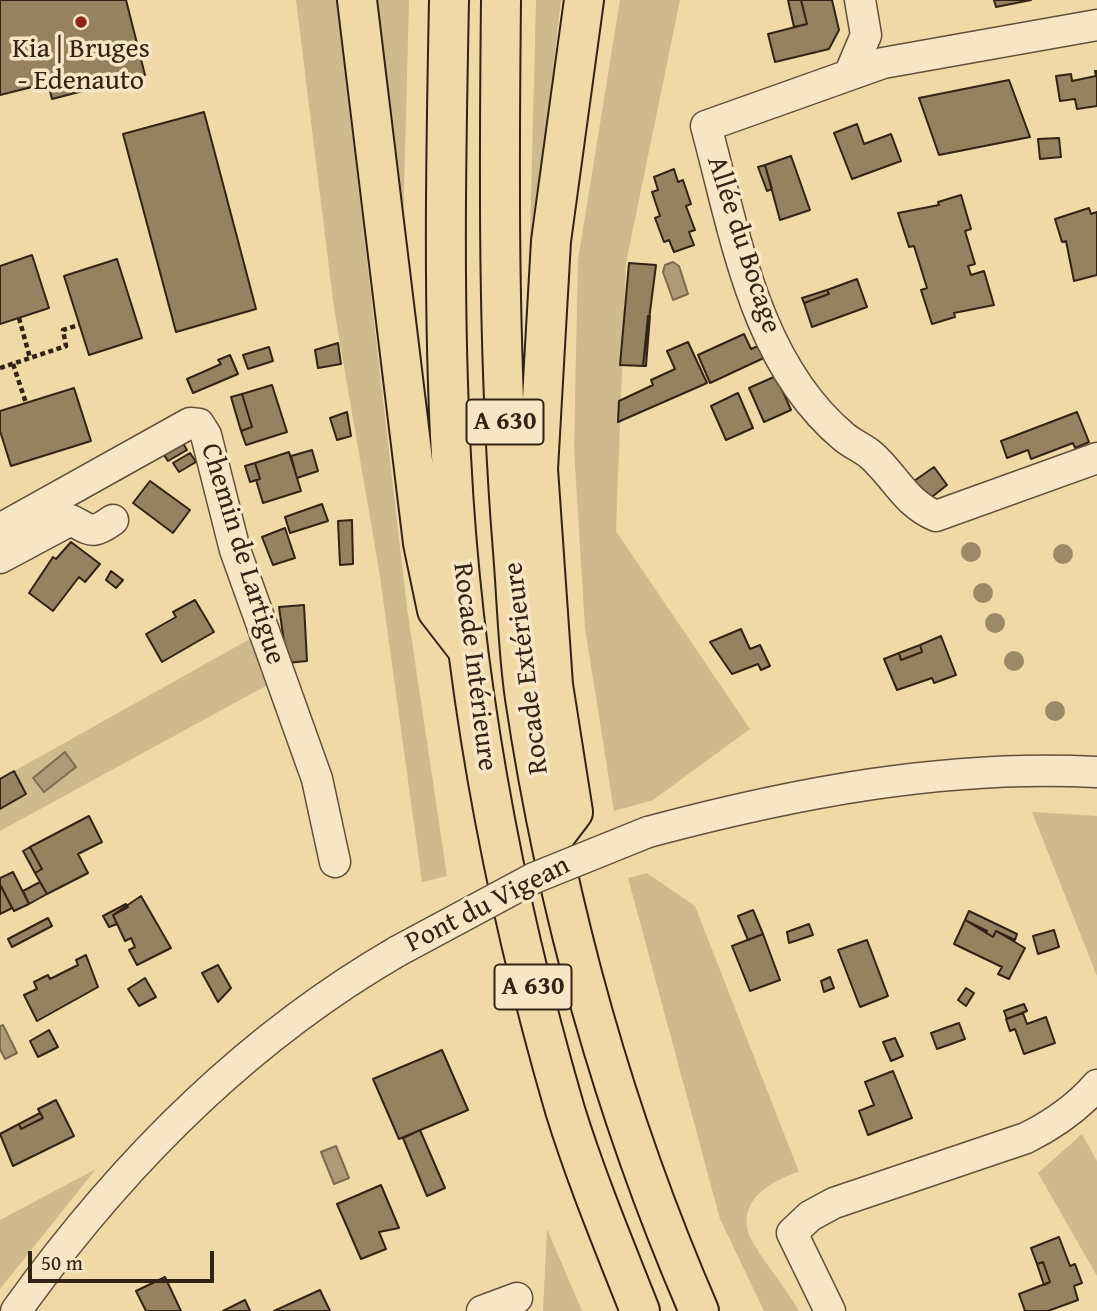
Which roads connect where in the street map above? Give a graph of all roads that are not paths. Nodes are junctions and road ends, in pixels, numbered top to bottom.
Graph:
1 (357, 0) edge
2 (449, 0) edge
3 (501, 0) edge
4 (584, 0) edge
5 (860, 0) edge
6 (1097, 25) edge
7 (849, 75) junction
8 (1097, 457) edge
9 (113, 520) dead end
10 (0, 529) edge
11 (0, 558) edge
12 (469, 651) junction
13 (1097, 772) edge
14 (551, 841) junction
15 (335, 862) dead end
16 (1097, 1085) edge
17 (517, 1298) dead end
18 (16, 1311) edge
19 (482, 1311) edge
20 (640, 1311) edge
21 (699, 1311) edge
22 (830, 1311) edge

1 - 12 highway
2 - 12 highway, Rocade Intérieure / A 630
3 - 14 highway, Rocade Extérieure / A 630
4 - 14 highway
5 - 7 street
6 - 7 street, Allée du Bocage
7 - 8 street, Allée du Bocage
9 - 11 street
10 - 15 street, Chemin de Lartigue
12 - 20 highway, Rocade Intérieure / A 630
13 - 18 street, Pont du Vigean, bridge
14 - 21 highway, Rocade Extérieure / A 630
16 - 22 street
17 - 19 street

